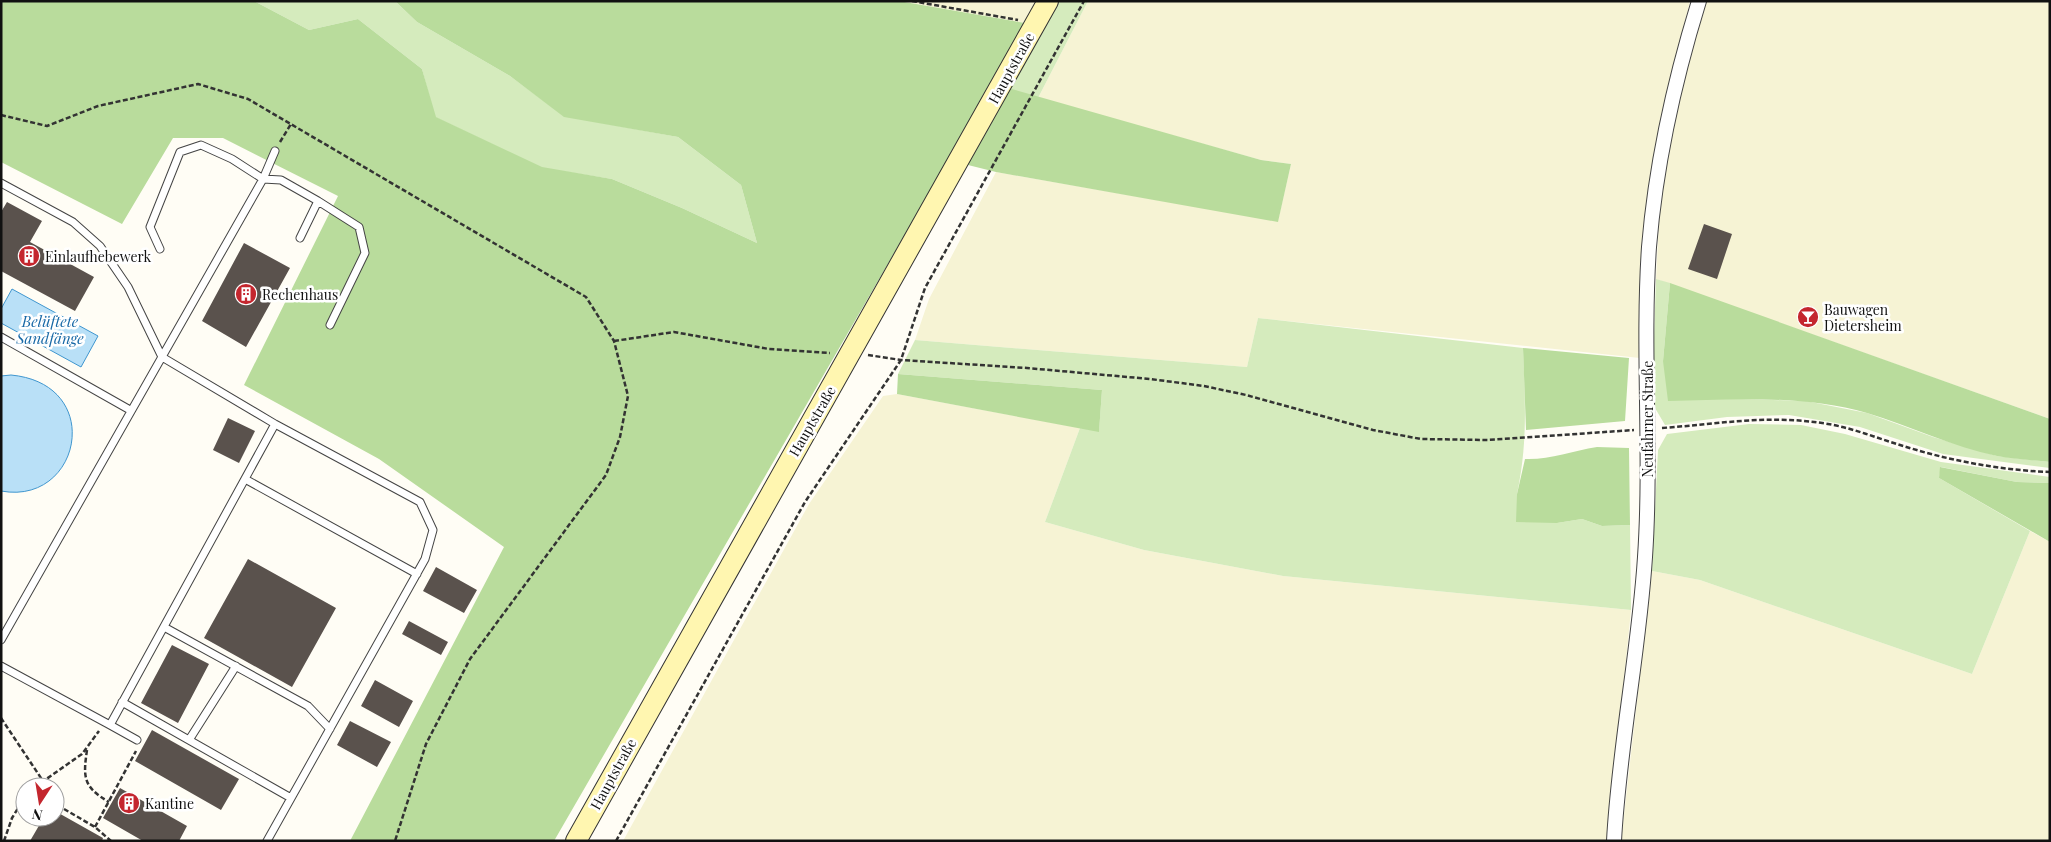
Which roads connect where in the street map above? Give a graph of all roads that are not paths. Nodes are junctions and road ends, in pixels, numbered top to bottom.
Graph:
1 (1048, 1) edge
2 (1699, 1) edge
3 (275, 151) road end
4 (263, 178) junction
5 (1, 183) edge
6 (318, 201) junction
7 (300, 238) dead end
8 (160, 249) dead end
9 (330, 324) dead end
10 (1, 337) edge
11 (162, 356) junction
12 (130, 410) junction
13 (275, 424) junction
14 (245, 479) junction
15 (417, 574) junction
16 (164, 627) junction
17 (1, 640) edge
18 (1, 666) edge
19 (236, 666) junction
20 (122, 702) junction
21 (107, 724) junction
22 (330, 729) junction
23 (137, 740) road end
24 (189, 740) junction
25 (291, 798) junction
26 (267, 841) edge
27 (576, 841) edge
28 (1614, 841) edge

1 - 27 main road, Hauptstraße
2 - 28 street, Neufahrner Straße
3 - 4 lane
4 - 6 lane
4 - 8 lane
4 - 11 lane
5 - 11 lane
6 - 7 lane
6 - 9 lane
10 - 12 lane
11 - 12 lane
11 - 13 lane
12 - 17 lane
13 - 14 lane
13 - 15 lane
14 - 15 lane
14 - 16 lane
15 - 22 lane
16 - 19 lane
16 - 20 lane
18 - 21 lane
19 - 22 lane
19 - 24 lane
20 - 21 lane
20 - 24 lane
21 - 23 lane
22 - 25 lane
24 - 25 lane
25 - 26 lane

